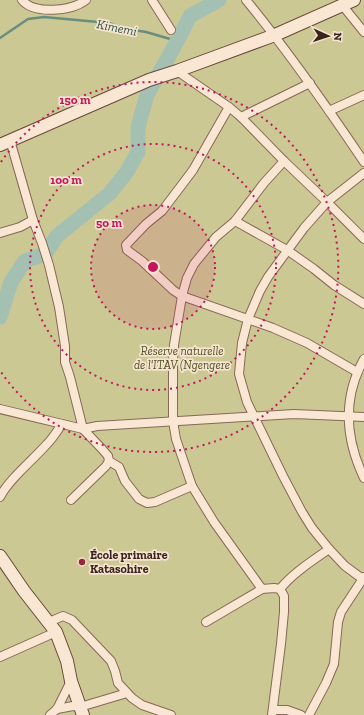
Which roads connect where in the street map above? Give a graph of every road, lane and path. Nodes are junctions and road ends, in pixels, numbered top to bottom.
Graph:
1 (22, 0) edge
2 (86, 0) edge
3 (152, 0) edge
4 (246, 0) edge
5 (354, 0) edge
6 (343, 6) junction
7 (171, 30) dead end
8 (364, 32) edge
9 (275, 35) junction
10 (177, 71) junction
11 (310, 83) junction
12 (364, 95) edge
13 (229, 107) junction
14 (329, 111) junction
15 (241, 117) junction
16 (5, 142) edge
17 (284, 161) junction
18 (364, 162) edge
19 (364, 174) edge
20 (327, 202) junction
21 (33, 220) junction
22 (235, 221) junction
23 (0, 233) edge
24 (364, 239) edge
25 (287, 250) junction
26 (182, 296) junction
27 (364, 304) edge
28 (248, 319) junction
29 (364, 358) edge
30 (357, 372) junction
31 (0, 409) edge
32 (349, 415) junction
33 (254, 416) junction
34 (364, 417) edge
35 (173, 421) junction
36 (62, 424) junction
37 (82, 429) junction
38 (109, 461) junction
39 (364, 478) edge
40 (192, 486) junction
41 (0, 497) edge
42 (71, 500) dead end
43 (329, 549) junction
44 (0, 556) edge
45 (364, 579) edge
46 (262, 589) junction
47 (280, 589) junction
48 (49, 622) junction
49 (206, 622) dead end
50 (56, 632) junction
51 (0, 657) edge
52 (71, 681) junction
53 (127, 693) junction
54 (57, 709) junction
55 (81, 711) edge
56 (272, 712) edge
57 (50, 715) edge
58 (171, 715) edge
59 (301, 715) edge
60 (309, 715) edge

1 - 2 street
3 - 7 street
4 - 9 street
5 - 6 street
6 - 8 street
6 - 9 street
9 - 10 street
9 - 11 street
10 - 13 street
10 - 16 street
11 - 14 street
11 - 15 street
12 - 14 street
13 - 15 street
13 - 26 street
14 - 18 street
15 - 17 street
16 - 21 street
17 - 20 street
17 - 22 street
19 - 20 street
20 - 24 street
20 - 25 street
21 - 23 street
21 - 37 street
22 - 25 street
22 - 26 street
25 - 27 street
25 - 28 street
26 - 28 street
26 - 35 street
28 - 30 street
28 - 33 street
29 - 30 street
30 - 32 street
31 - 36 street
32 - 33 street
32 - 34 street
32 - 39 street
33 - 35 street
33 - 43 street
35 - 37 street
35 - 40 street
36 - 37 street
36 - 41 street
37 - 38 street
38 - 40 street
38 - 42 street
40 - 46 street
43 - 45 street
43 - 47 street
44 - 48 street
45 - 60 street
46 - 47 street
46 - 49 street
47 - 56 street
48 - 50 street
48 - 53 street
50 - 51 street
50 - 52 street
52 - 54 street
52 - 55 street
53 - 55 street
53 - 58 street
54 - 55 street
54 - 57 street
56 - 59 street

